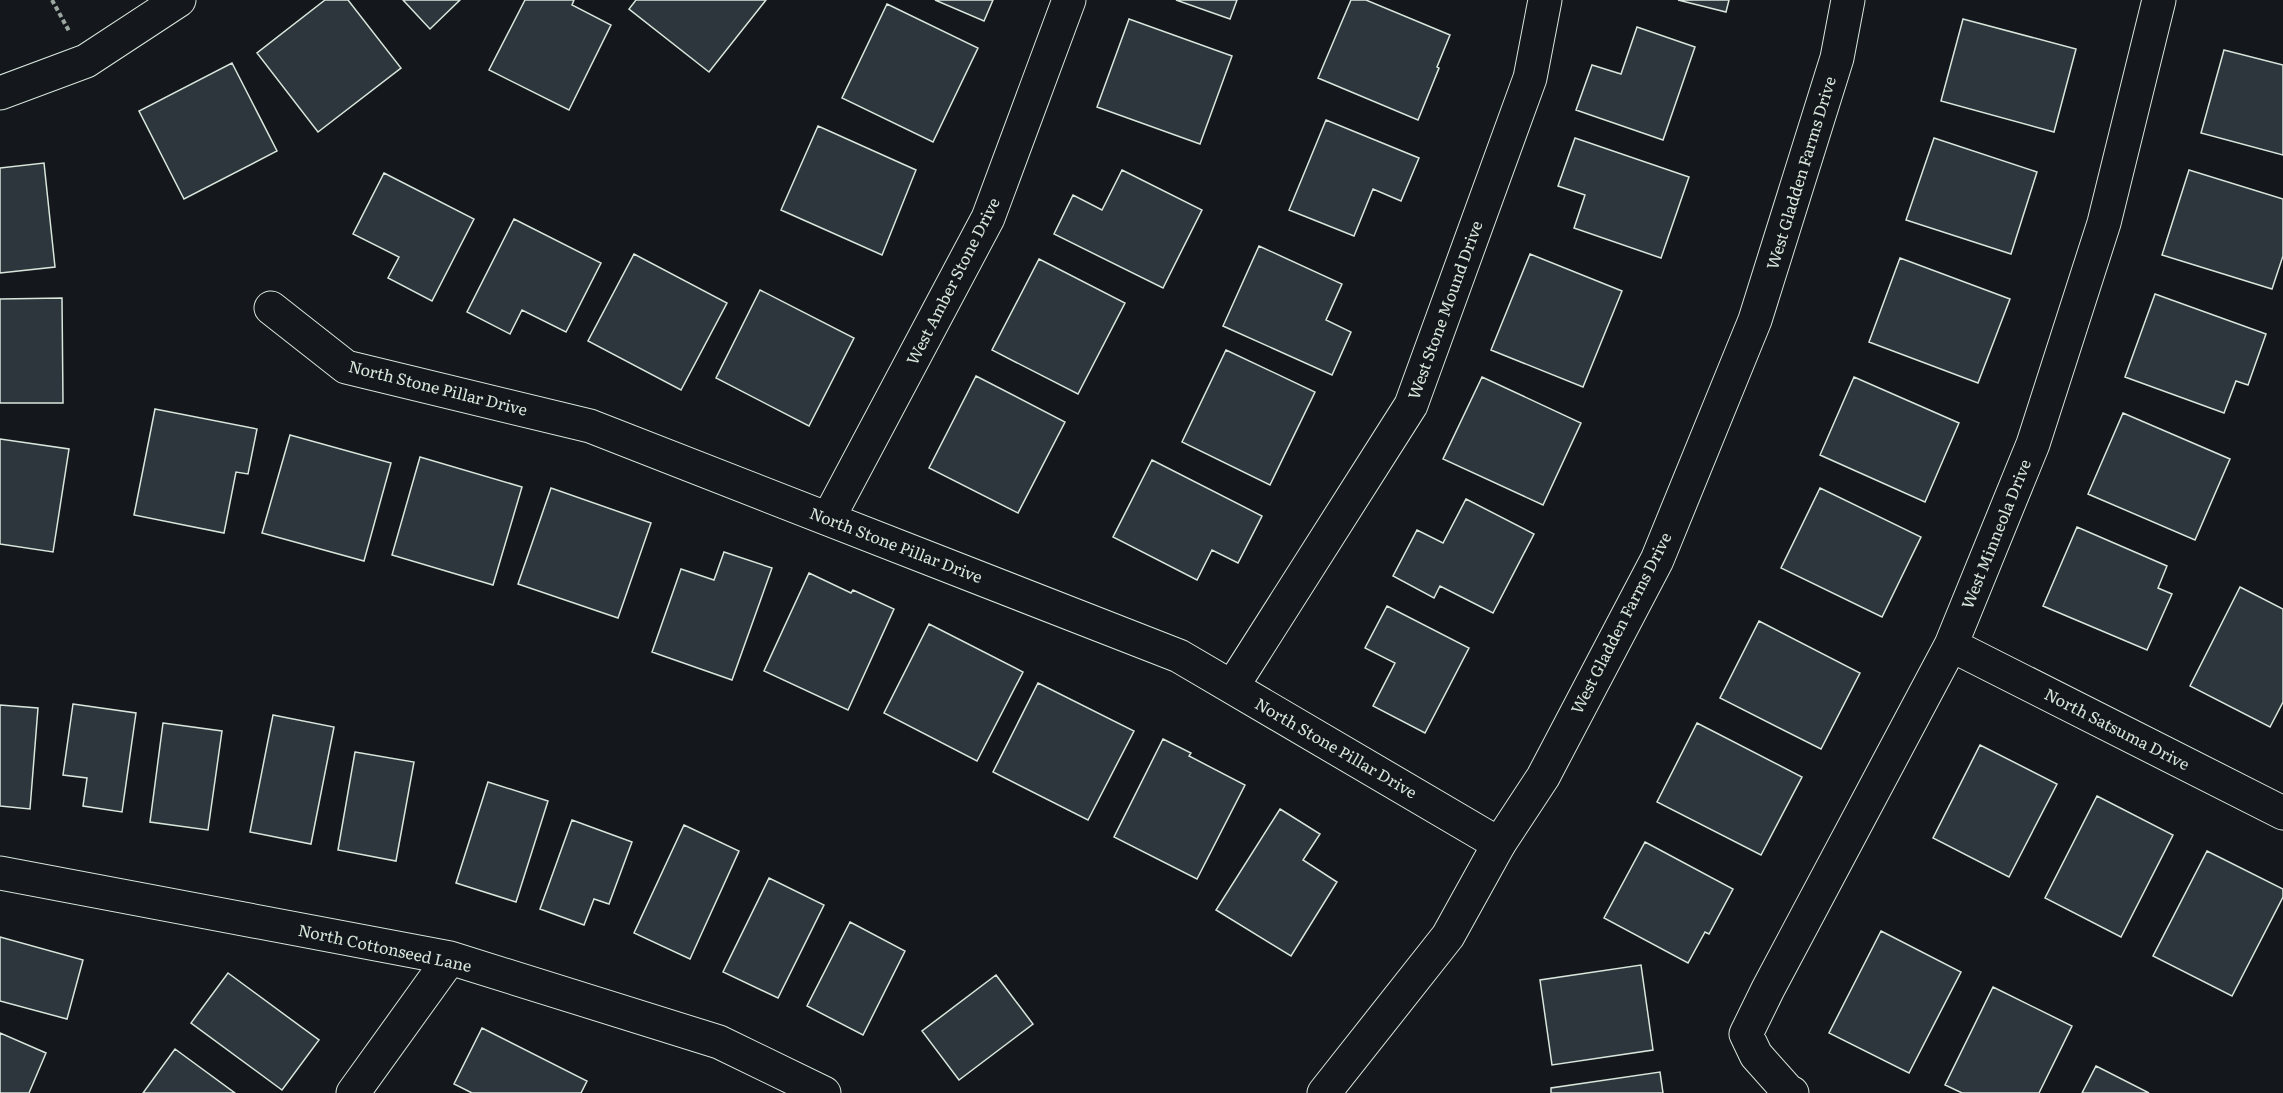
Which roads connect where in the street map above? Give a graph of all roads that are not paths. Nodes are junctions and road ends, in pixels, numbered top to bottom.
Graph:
1 (179, 0) edge
2 (1069, 0) edge
3 (1545, 0) edge
4 (1848, 0) edge
5 (2158, 0) edge
6 (0, 93) edge
7 (271, 308) dead end
8 (828, 519) junction
9 (1951, 645) junction
10 (1232, 687) junction
11 (2283, 813) edge
12 (1499, 844) junction
13 (0, 873) edge
14 (450, 958) junction
15 (353, 1093) edge
16 (824, 1093) edge
17 (1324, 1093) edge
18 (1792, 1093) edge

1 - 6 street
2 - 8 street, West Amber Stone Drive
3 - 10 street, West Stone Mound Drive
4 - 12 street, West Gladden Farms Drive
5 - 9 street, West Minneola Drive
7 - 8 street, North Stone Pillar Drive
8 - 10 street, North Stone Pillar Drive
9 - 11 street, North Satsuma Drive
9 - 18 street, West Minneola Drive
10 - 12 street, North Stone Pillar Drive
12 - 17 street, West Gladden Farms Drive
13 - 14 street, North Cottonseed Lane
14 - 15 street
14 - 16 street, North Cottonseed Lane

